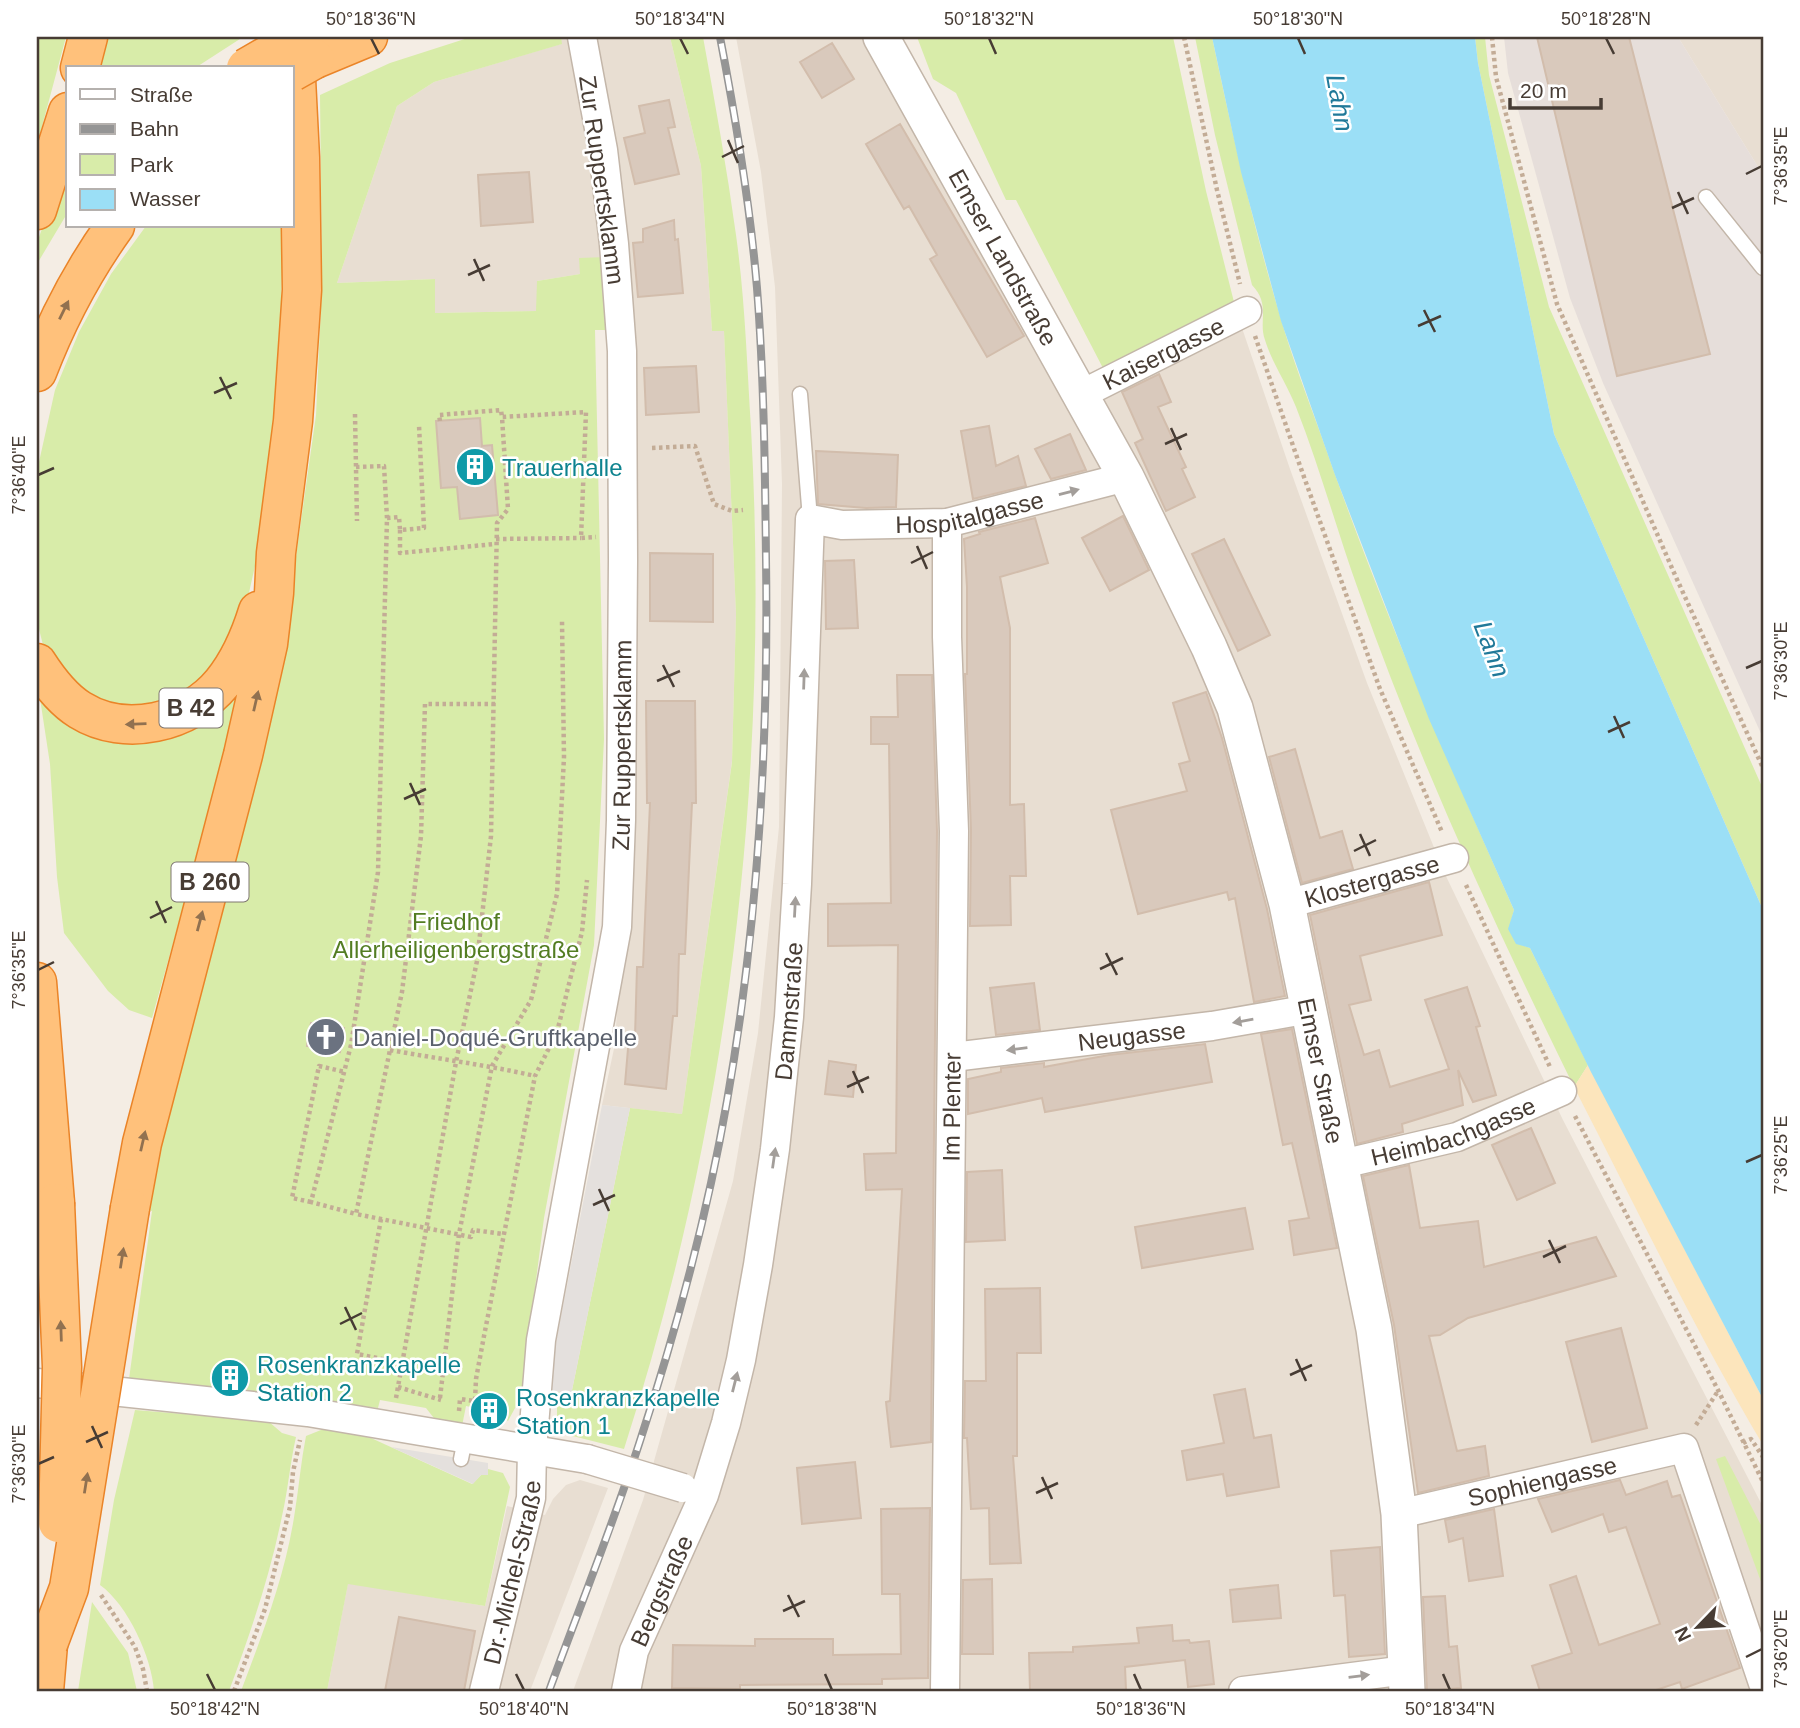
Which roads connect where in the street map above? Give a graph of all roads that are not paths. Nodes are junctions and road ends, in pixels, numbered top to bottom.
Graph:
1 (88, 37) edge
2 (294, 37) edge
3 (300, 37) edge
4 (369, 37) edge
5 (582, 37) edge
6 (881, 37) edge
7 (81, 66) edge
8 (249, 66) edge
9 (294, 71) edge
10 (66, 118) edge
11 (1706, 197) dead end
12 (37, 210) edge
13 (82, 228) edge
14 (114, 228) edge
15 (1763, 268) edge
16 (37, 308) edge
17 (1247, 311) road end
18 (37, 372) edge
19 (800, 394) dead end
20 (1080, 395) junction
21 (1126, 477) junction
22 (810, 519) junction
23 (947, 523) junction
24 (276, 553) junction
25 (37, 663) edge
26 (1454, 859) road end
27 (1287, 904) junction
28 (37, 982) edge
29 (1310, 1009) junction
30 (953, 1057) junction
31 (1562, 1091) road end
32 (1342, 1164) junction
33 (37, 1383) edge
34 (532, 1450) junction
35 (693, 1491) junction
36 (1399, 1514) junction
37 (48, 1644) junction
38 (1406, 1681) edge
39 (1763, 1683) edge
40 (44, 1690) edge
41 (484, 1691) edge
42 (626, 1691) edge
43 (945, 1691) edge
44 (1243, 1691) edge

1 - 7 highway
2 - 24 highway, B 260
3 - 8 highway, bridge
4 - 9 highway, bridge
5 - 34 street, Zur Ruppertsklamm
6 - 20 street, Emser Landstraße
10 - 12 highway
11 - 15 lane
13 - 16 highway
18 -> 14 highway
17 - 20 street, Kaisergasse
19 - 22 lane
20 - 21 street, Emser Landstraße
23 -> 21 street, Hospitalgasse
21 - 27 street, Emser Straße
22 - 23 street, Hospitalgasse
35 -> 22 street, Dammstraße
23 - 30 street, Im Plenter
24 -> 25 highway, B 42
37 -> 24 highway, B 260, bridge
26 - 27 street, Klostergasse
27 - 29 street, Emser Straße
37 -> 28 highway, bridge
29 -> 30 street, Neugasse
29 - 32 street, Emser Straße
30 - 43 street, Im Plenter
31 - 32 street, Heimbachgasse
32 - 36 street, Emser Straße
33 - 34 street
34 - 35 street, bridge
34 - 41 street, Dr.-Michel-Straße
35 - 42 street, Bergstraße
36 - 38 street, Emser Straße
36 - 39 street, Sophiengasse
37 - 40 highway
44 -> 38 street

